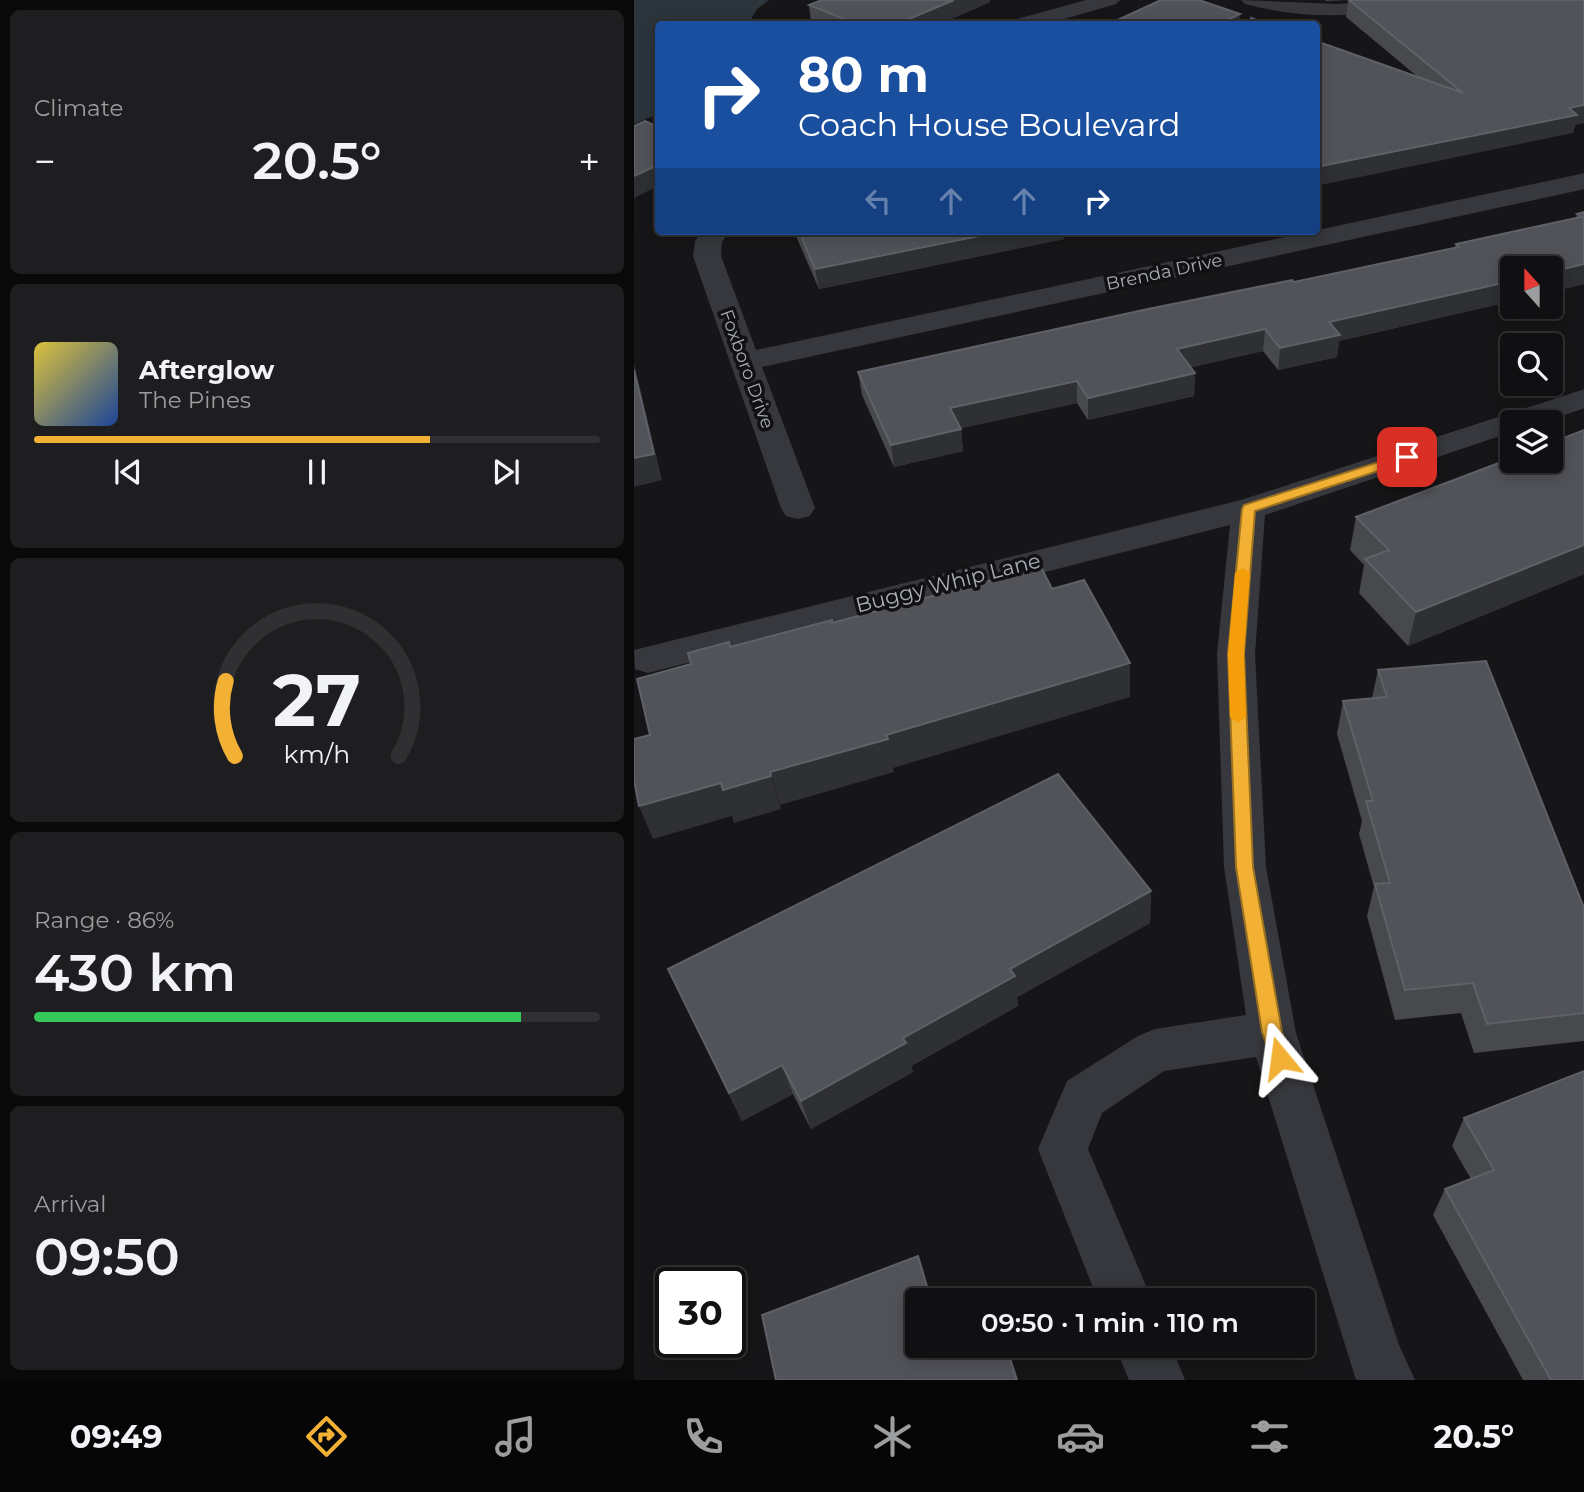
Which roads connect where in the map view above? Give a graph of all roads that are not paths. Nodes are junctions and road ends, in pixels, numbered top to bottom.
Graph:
1 (1109, 0) edge
2 (1252, 0) edge
3 (1421, 0) edge
4 (1036, 21) edge
5 (1584, 181) edge
6 (714, 235) edge
7 (744, 362) junction
8 (1584, 398) edge
9 (1548, 410) edge
10 (1500, 426) edge
11 (798, 508) dead end
12 (1249, 509) junction
13 (648, 659) dead end
14 (1272, 1032) junction
15 (1120, 1288) edge
16 (1148, 1358) edge
17 (1157, 1380) edge
18 (1387, 1380) edge

1 - 4 street
2 - 3 street
5 - 7 street, Brenda Drive
6 - 7 street, Foxboro Drive
7 - 11 street, Foxboro Drive
8 - 9 street, Buggy Whip Lane
10 - 12 street, Buggy Whip Lane
12 - 13 street, Buggy Whip Lane
12 - 14 street
14 - 15 street
14 - 18 street
16 - 17 street

